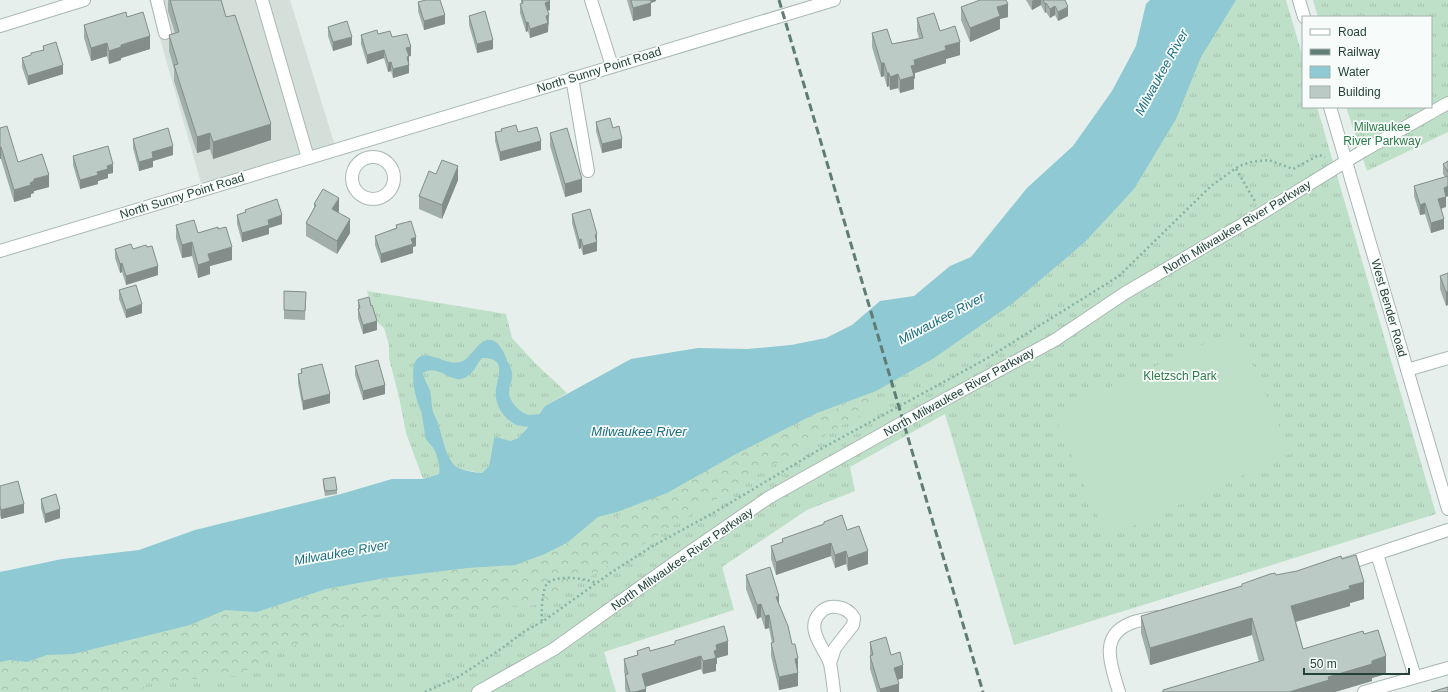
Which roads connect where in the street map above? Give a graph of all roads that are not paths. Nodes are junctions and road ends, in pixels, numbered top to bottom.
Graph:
1 (84, 0) edge
2 (157, 0) edge
3 (262, 0) edge
4 (591, 0) edge
5 (834, 0) edge
6 (1299, 0) edge
7 (1304, 16) edge
8 (0, 26) edge
9 (165, 33) dead end
10 (612, 66) junction
11 (572, 78) junction
12 (1448, 103) edge
13 (1330, 108) edge
14 (364, 141) junction
15 (308, 158) junction
16 (368, 158) dead end
17 (1346, 161) junction
18 (588, 171) dead end
19 (0, 251) edge
20 (1448, 358) edge
21 (1407, 370) junction
22 (1448, 509) edge
23 (1448, 530) edge
24 (1377, 554) junction
25 (1332, 568) edge
26 (1167, 615) edge
27 (830, 663) dead end
28 (1448, 668) edge
29 (1415, 677) junction
30 (478, 692) edge
31 (834, 692) edge
32 (1119, 692) edge
33 (1364, 692) edge

1 - 8 street
2 - 9 street
3 - 15 street
4 - 10 street
5 - 10 street, North Sunny Point Road
6 - 7 street
10 - 11 street, North Sunny Point Road
11 - 14 street, North Sunny Point Road
11 - 18 street
12 - 17 street, North Milwaukee River Parkway
13 - 17 street, West Bender Road
14 - 15 street, North Sunny Point Road
14 - 16 street
15 - 19 street, North Sunny Point Road
17 - 21 street, West Bender Road
17 - 30 street, North Milwaukee River Parkway
20 - 21 street
21 - 22 street, West Bender Road
23 - 24 street
24 - 25 street
24 - 29 street
26 - 32 street
27 - 31 street
28 - 29 street
29 - 33 street

